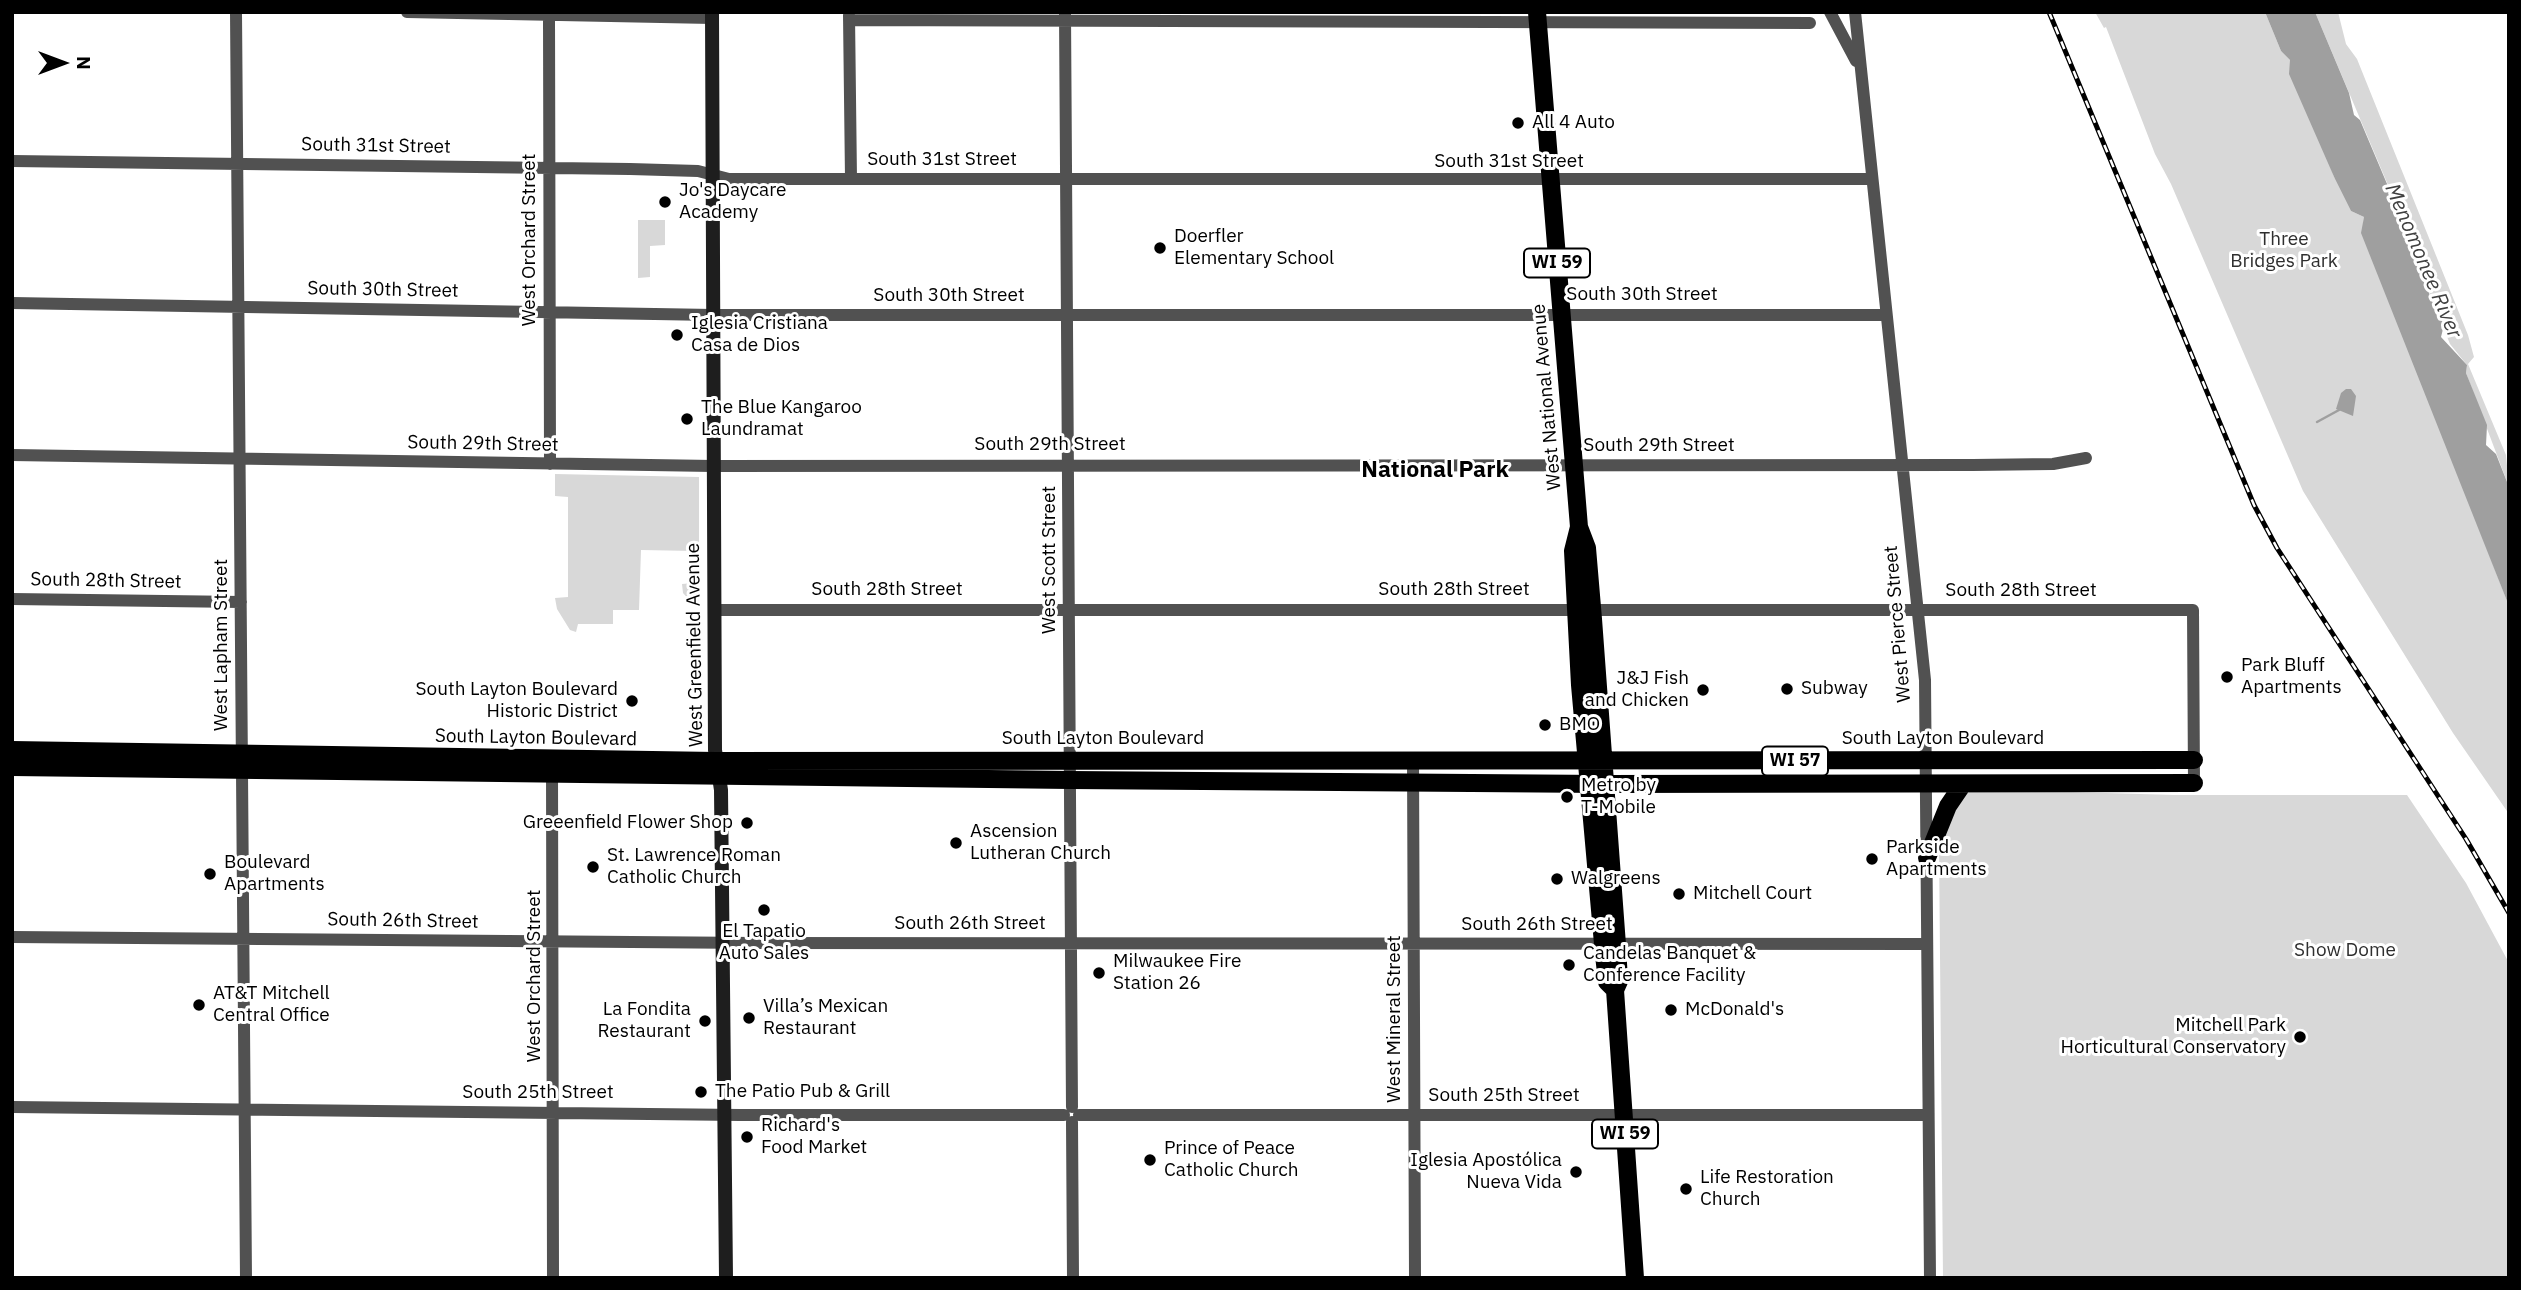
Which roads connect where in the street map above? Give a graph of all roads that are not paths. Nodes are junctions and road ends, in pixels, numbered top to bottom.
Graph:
1 (236, 12) edge
2 (407, 12) edge
3 (1830, 12) edge
4 (1853, 13) edge
5 (712, 15) edge
6 (549, 16) junction
7 (849, 16) edge
8 (1065, 16) edge
9 (1537, 17) edge
10 (1810, 23) dead end
11 (1860, 73) junction
12 (12, 161) edge
13 (237, 163) junction
14 (550, 167) junction
15 (712, 175) junction
16 (851, 179) junction
17 (1068, 179) junction
18 (1872, 180) junction
19 (1551, 181) junction
20 (12, 303) edge
21 (239, 307) junction
22 (550, 311) junction
23 (1562, 314) junction
24 (713, 315) junction
25 (1068, 315) junction
26 (1886, 315) junction
27 (12, 455) edge
28 (241, 458) junction
29 (2086, 458) dead end
30 (550, 464) junction
31 (1069, 464) junction
32 (1902, 464) junction
33 (1574, 465) junction
34 (713, 466) junction
35 (12, 599) edge
36 (241, 603) junction
37 (1070, 609) junction
38 (715, 610) junction
39 (1584, 610) junction
40 (1916, 610) junction
41 (12, 750) edge
42 (1927, 759) junction
43 (1070, 760) junction
44 (1413, 760) junction
45 (2194, 760) junction
46 (243, 762) junction
47 (1595, 762) junction
48 (1761, 762) junction
49 (552, 766) junction
50 (12, 767) edge
51 (718, 769) junction
52 (1070, 780) junction
53 (1413, 780) junction
54 (1597, 783) junction
55 (1708, 783) junction
56 (1927, 783) junction
57 (1963, 783) junction
58 (2194, 783) joint
59 (1927, 858) junction
60 (12, 937) edge
61 (245, 938) junction
62 (554, 941) junction
63 (723, 943) junction
64 (1071, 943) junction
65 (1413, 944) junction
66 (1610, 944) junction
67 (1927, 944) junction
68 (12, 1107) edge
69 (247, 1110) junction
70 (554, 1113) junction
71 (725, 1115) junction
72 (1072, 1115) junction
73 (1623, 1115) junction
74 (1928, 1115) junction
75 (1415, 1116) junction
76 (246, 1278) edge
77 (553, 1278) edge
78 (726, 1278) edge
79 (1073, 1278) edge
80 (1415, 1278) edge
81 (1635, 1278) edge
82 (1930, 1278) edge

1 - 13 street, West Lapham Street
2 - 6 street
3 - 11 street
4 - 11 street, West Pierce Street
5 - 6 street
5 - 15 main road, West Greenfield Avenue
6 - 14 street, West Orchard Street
7 - 8 street
7 - 16 street
8 - 9 street
8 - 17 street, West Scott Street
9 - 10 street
9 - 19 main road, West National Avenue / WI 59
11 - 18 street, West Pierce Street
12 - 13 street, South 31st Street
13 - 14 street, South 31st Street
13 - 21 street, West Lapham Street
14 - 15 street, South 31st Street
14 - 22 street, West Orchard Street
15 - 16 street, South 31st Street
15 - 24 main road, West Greenfield Avenue
16 - 17 street, South 31st Street
17 - 19 street, South 31st Street
17 - 25 street, West Scott Street
18 - 19 street, South 31st Street
18 - 26 street, West Pierce Street
19 - 23 main road, West National Avenue / WI 59
20 - 21 street, South 30th Street
21 - 22 street, South 30th Street
21 - 28 street, West Lapham Street
22 - 24 street, South 30th Street
22 - 30 street, West Orchard Street
23 - 25 street, South 30th Street
23 - 26 street, South 30th Street
23 - 33 main road, West National Avenue / WI 59
24 - 25 street, South 30th Street
24 - 34 main road, West Greenfield Avenue
25 - 31 street, West Scott Street
26 - 32 street, West Pierce Street
27 - 28 street, South 29th Street
28 - 30 street, South 29th Street
28 - 36 street, West Lapham Street
29 - 32 street, South 29th Street
30 - 34 street, South 29th Street
31 - 33 street, South 29th Street
31 - 34 street, South 29th Street
31 - 37 street, West Scott Street
32 - 33 street, South 29th Street
32 - 40 street, West Pierce Street
33 - 39 main road, West National Avenue / WI 59
34 - 38 main road, West Greenfield Avenue
35 - 36 street, South 28th Street
36 - 46 street, West Lapham Street
37 - 38 street, South 28th Street
37 - 39 street, South 28th Street
37 - 43 street, West Scott Street
38 - 51 main road, West Greenfield Avenue
39 - 40 street, South 28th Street
39 - 47 main road, West National Avenue / WI 59
40 - 42 street, West Pierce Street
40 - 45 street, South 28th Street
41 - 46 main road, South Layton Boulevard
42 - 45 main road, South Layton Boulevard / WI 57
42 - 48 main road, South Layton Boulevard / WI 57
42 - 56 street, West Pierce Street
43 - 44 main road, South Layton Boulevard
43 - 51 main road, South Layton Boulevard
43 - 52 street, West Scott Street
44 - 47 main road, South Layton Boulevard
44 - 53 street, West Mineral Street
45 - 58 street
46 - 49 main road, South Layton Boulevard
46 - 50 main road, South Layton Boulevard
46 - 61 street, West Lapham Street
47 - 48 main road, South Layton Boulevard / WI 57
47 - 54 main road, West National Avenue / WI 59
48 - 55 main road
49 - 51 main road, South Layton Boulevard
49 - 62 street, West Orchard Street
51 - 52 main road, South Layton Boulevard
51 - 63 main road, West Greenfield Avenue
52 - 53 main road, South Layton Boulevard
52 - 64 street, West Scott Street
53 - 54 main road, South Layton Boulevard
53 - 65 street, West Mineral Street
54 - 55 main road, South Layton Boulevard / WI 57
54 - 66 main road, West National Avenue / WI 59
55 - 56 main road, South Layton Boulevard / WI 57
56 - 57 main road, South Layton Boulevard / WI 57
56 - 59 street, West Pierce Street
57 - 58 main road, South Layton Boulevard / WI 57
57 - 59 main road
59 - 67 street, West Pierce Street
60 - 61 street, South 26th Street
61 - 62 street, South 26th Street
61 - 69 street, West Lapham Street
62 - 63 street, South 26th Street
62 - 70 street, West Orchard Street
63 - 64 street, South 26th Street
63 - 71 main road, West Greenfield Avenue
64 - 65 street, South 26th Street
64 - 72 street, West Scott Street
65 - 66 street, South 26th Street
65 - 75 street, West Mineral Street
66 - 67 street, South 26th Street
66 - 73 main road, West National Avenue / WI 59
67 - 74 street, West Pierce Street
68 - 69 street, South 25th Street
69 - 70 street, South 25th Street
69 - 76 street, West Lapham Street
70 - 71 street, South 25th Street
70 - 77 street, West Orchard Street
71 - 72 street, South 25th Street
71 - 78 main road, West Greenfield Avenue
72 - 75 street, South 25th Street
72 - 79 street, West Scott Street
73 - 74 street, South 25th Street
73 - 75 street, South 25th Street
73 - 81 main road, West National Avenue / WI 59
74 - 82 street, West Pierce Street
75 - 80 street, West Mineral Street

